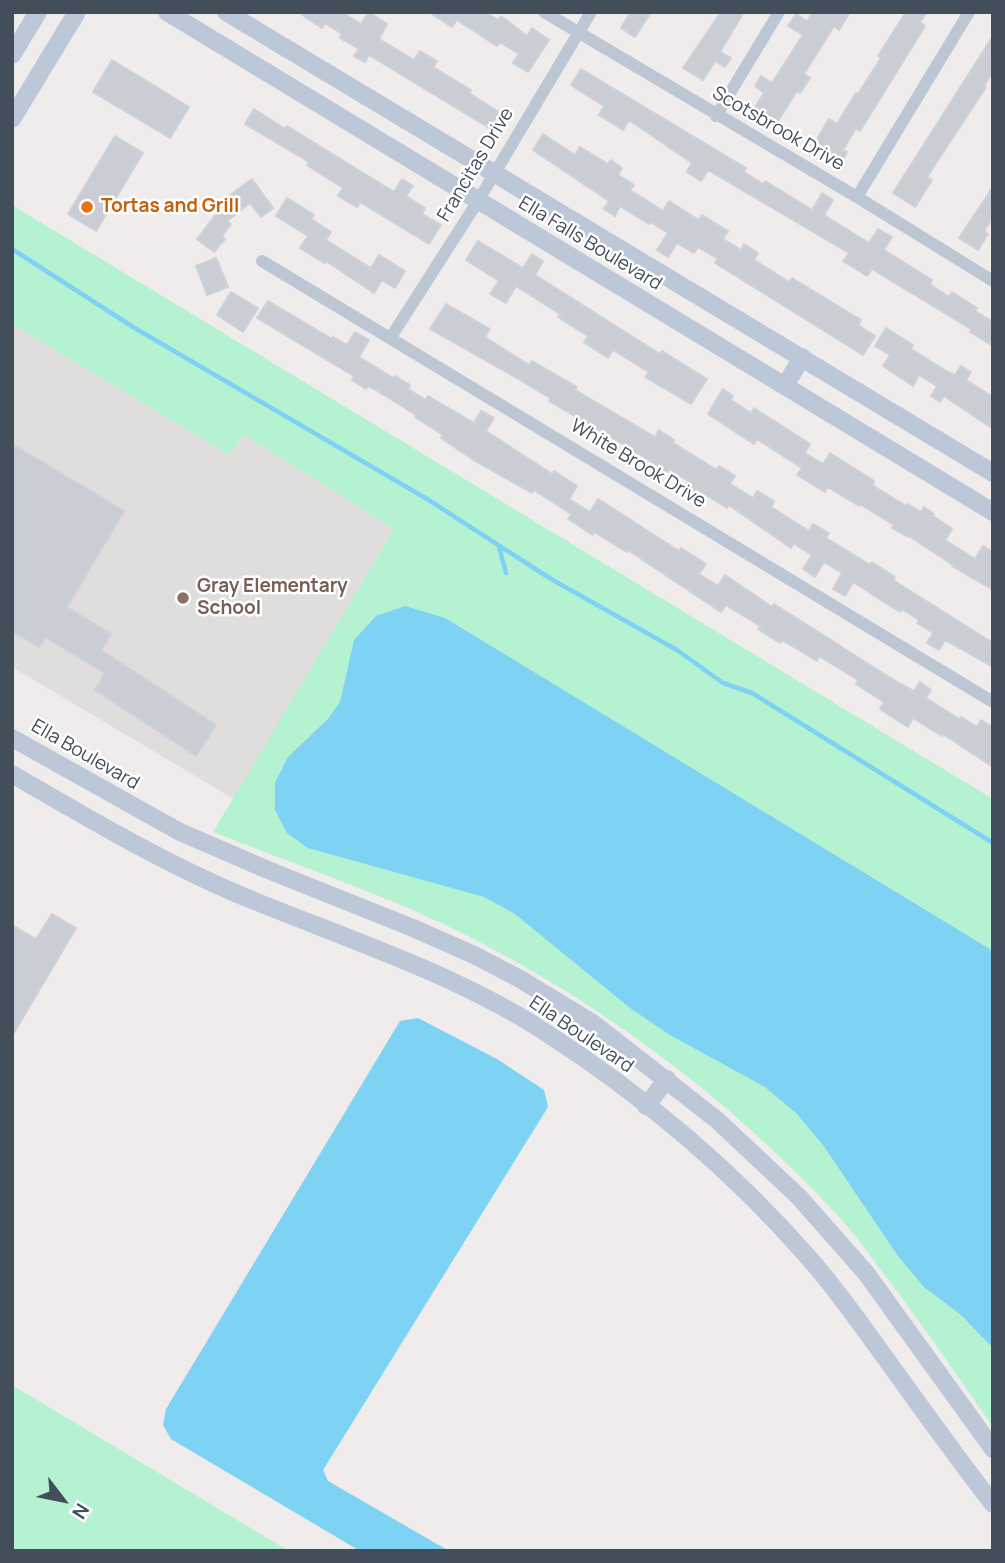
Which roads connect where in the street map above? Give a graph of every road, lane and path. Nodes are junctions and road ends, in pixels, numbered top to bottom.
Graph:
1 (38, 12) edge
2 (77, 12) edge
3 (167, 12) edge
4 (226, 12) edge
5 (544, 12) edge
6 (591, 12) edge
7 (779, 12) edge
8 (969, 12) edge
9 (578, 33) junction
10 (12, 55) edge
11 (716, 116) junction
12 (12, 119) edge
13 (495, 173) junction
14 (857, 198) junction
15 (478, 201) junction
16 (262, 261) dead end
17 (993, 281) edge
18 (391, 337) junction
19 (802, 357) junction
20 (785, 386) junction
21 (993, 472) edge
22 (993, 512) edge
23 (993, 702) edge
24 (12, 738) edge
25 (12, 774) edge
26 (186, 834) junction
27 (175, 864) junction
28 (667, 1080) junction
29 (646, 1106) junction
30 (993, 1449) edge
31 (993, 1504) edge

1 - 10 main road
2 - 12 main road
3 - 15 main road, Ella Falls Boulevard
4 - 13 main road, Ella Falls Boulevard
5 - 9 street, Scotsbrook Drive
6 - 9 street, Francitas Drive
7 - 11 street
8 - 14 street
9 - 11 street, Scotsbrook Drive
9 - 13 street, Francitas Drive
11 - 14 street, Scotsbrook Drive
13 - 15 street, Francitas Drive
13 - 19 main road, Ella Falls Boulevard
14 - 17 street, Scotsbrook Drive
15 - 18 street, Francitas Drive
15 - 20 main road, Ella Falls Boulevard
16 - 18 street, White Brook Drive
18 - 23 street, White Brook Drive
19 - 20 main road
19 - 21 main road, Ella Falls Boulevard
20 - 22 main road, Ella Falls Boulevard
24 - 26 main road, Ella Boulevard
25 - 27 main road, Ella Boulevard
26 - 27 main road
26 - 28 main road, Ella Boulevard
27 - 29 main road, Ella Boulevard
28 - 29 main road
28 - 30 main road, Ella Boulevard
29 - 31 main road, Ella Boulevard

